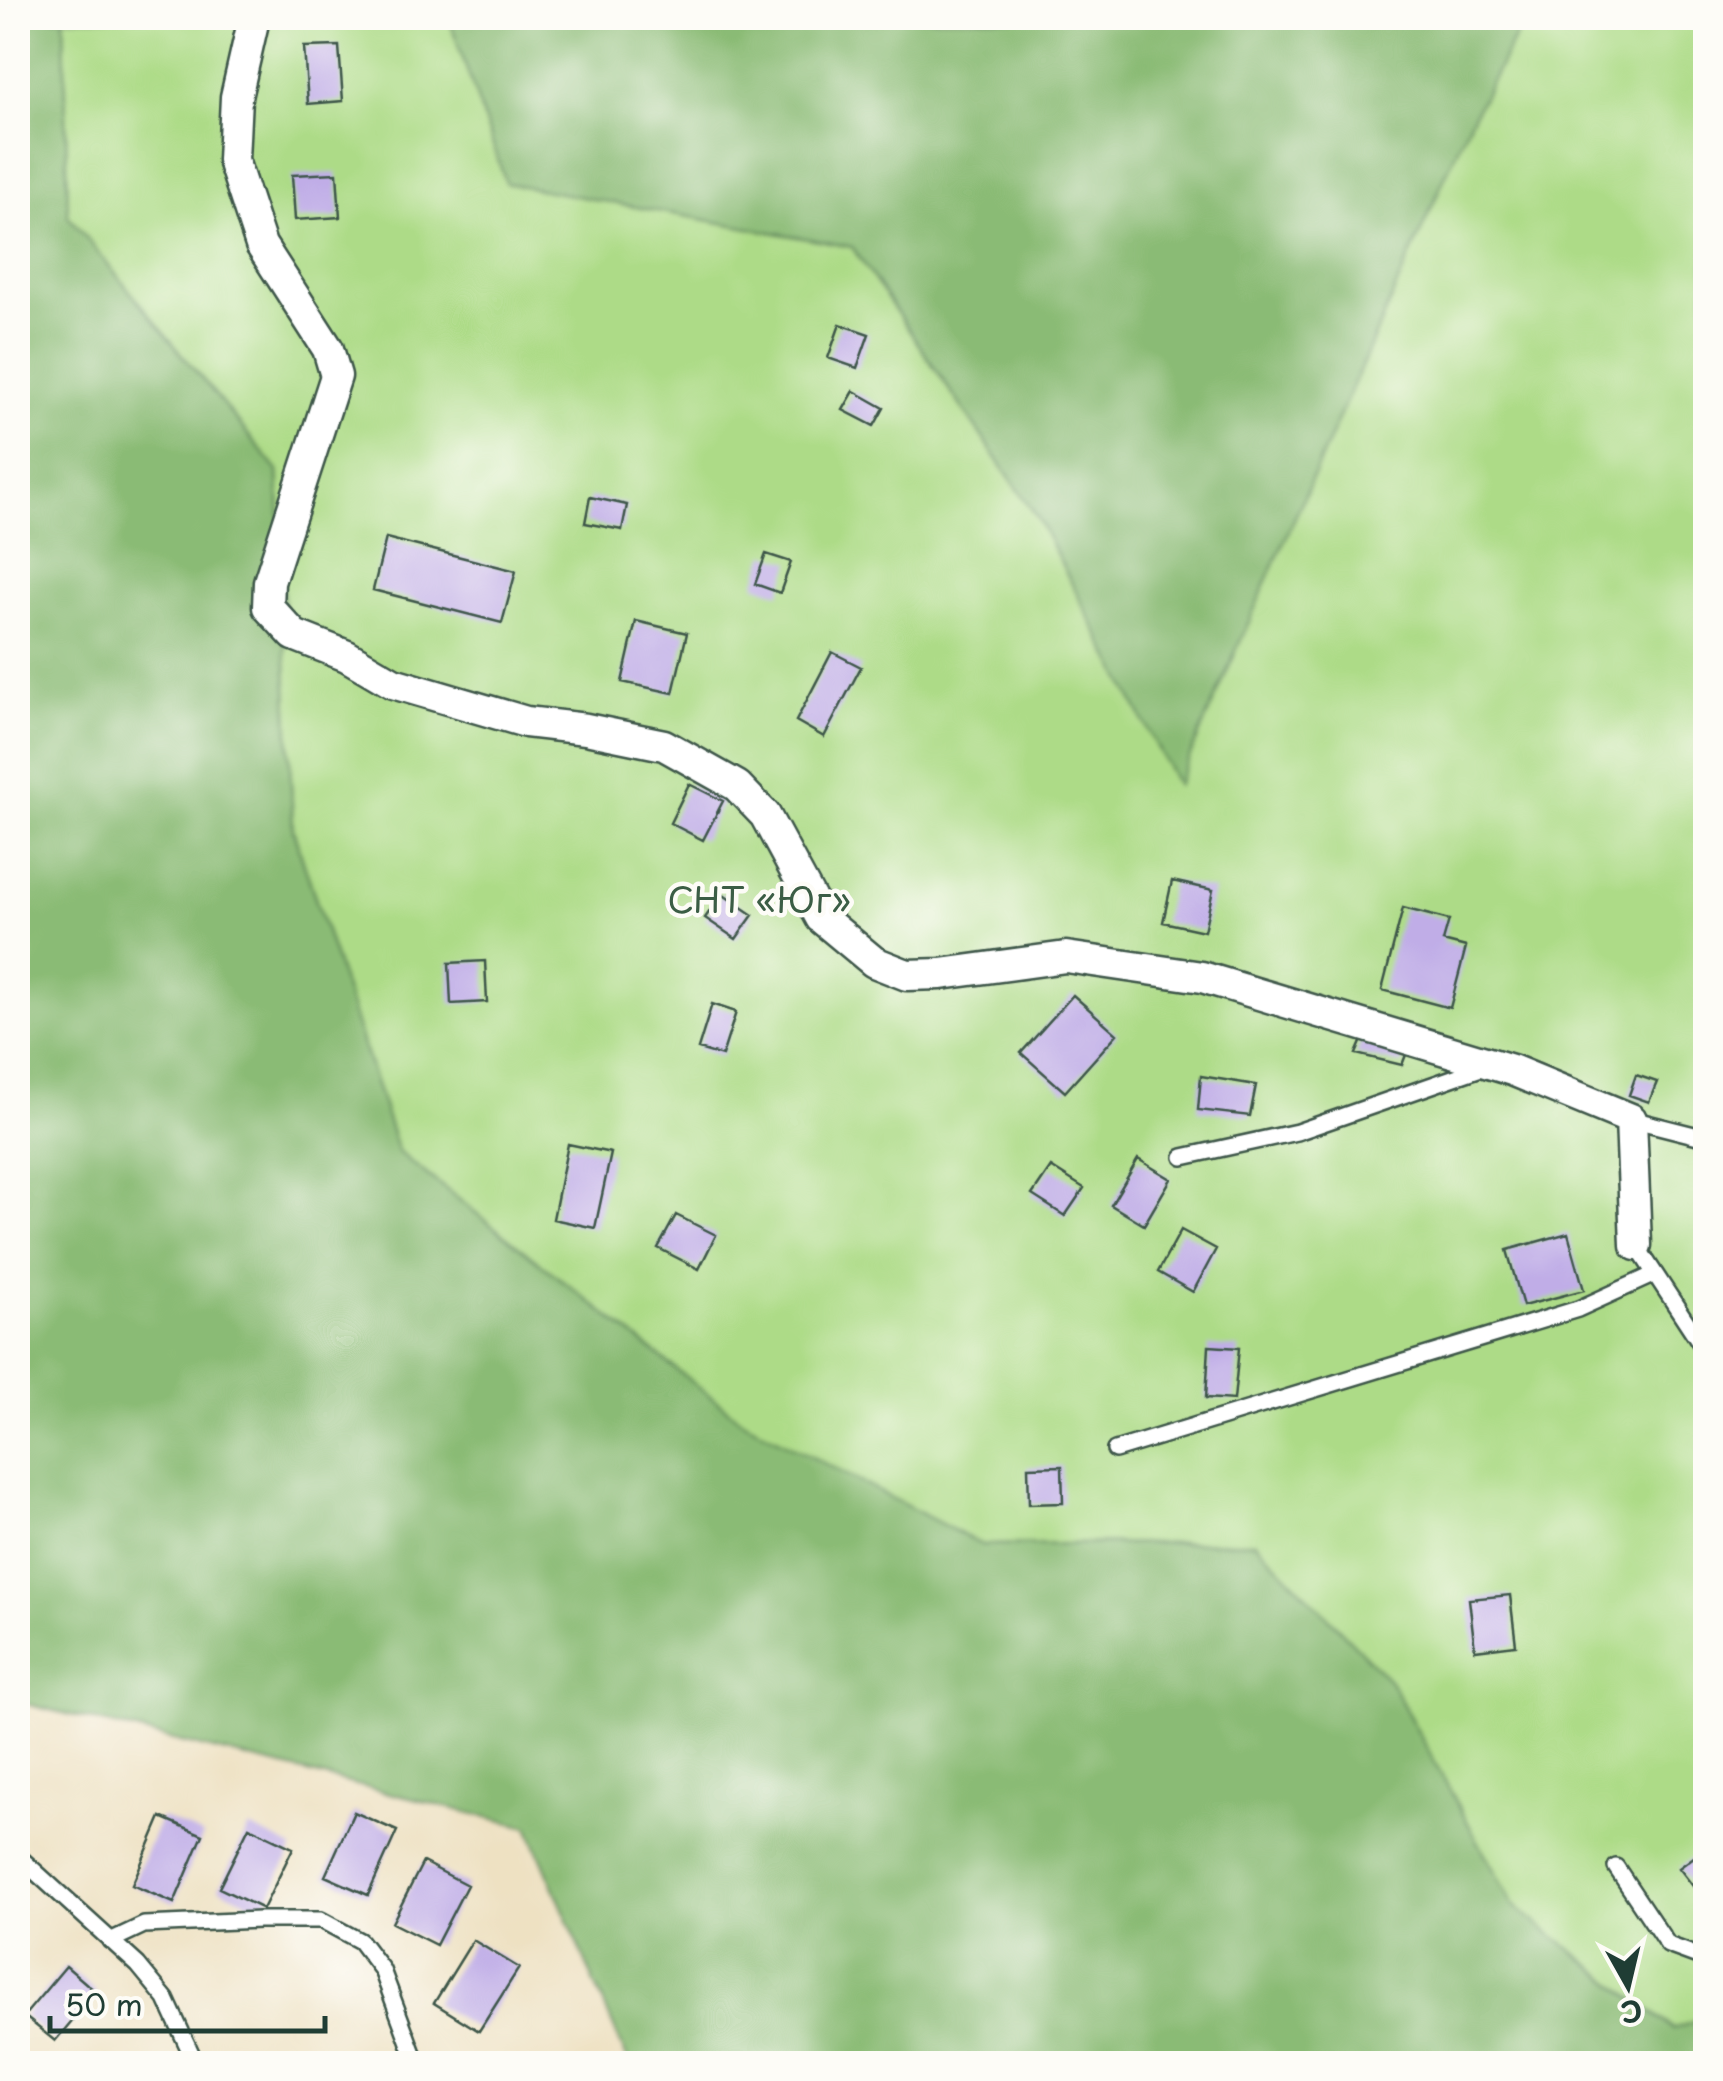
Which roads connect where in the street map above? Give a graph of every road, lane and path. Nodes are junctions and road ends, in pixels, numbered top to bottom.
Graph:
1 (254, 18) edge
2 (1492, 1064) junction
3 (1631, 1119) junction
4 (1706, 1138) edge
5 (1183, 1158) dead end
6 (1636, 1245) joint
7 (1655, 1274) junction
8 (1706, 1346) edge
9 (1114, 1450) dead end
10 (18, 1856) edge
11 (1616, 1868) dead end
12 (110, 1941) junction
13 (1706, 1959) edge
14 (196, 2064) edge
15 (417, 2064) edge

1 - 2 street
2 - 3 street
2 - 5 lane
3 - 4 lane
3 - 6 street
6 - 7 lane
7 - 8 lane
7 - 9 lane
10 - 12 lane
11 - 13 lane
12 - 14 lane
12 - 15 lane

